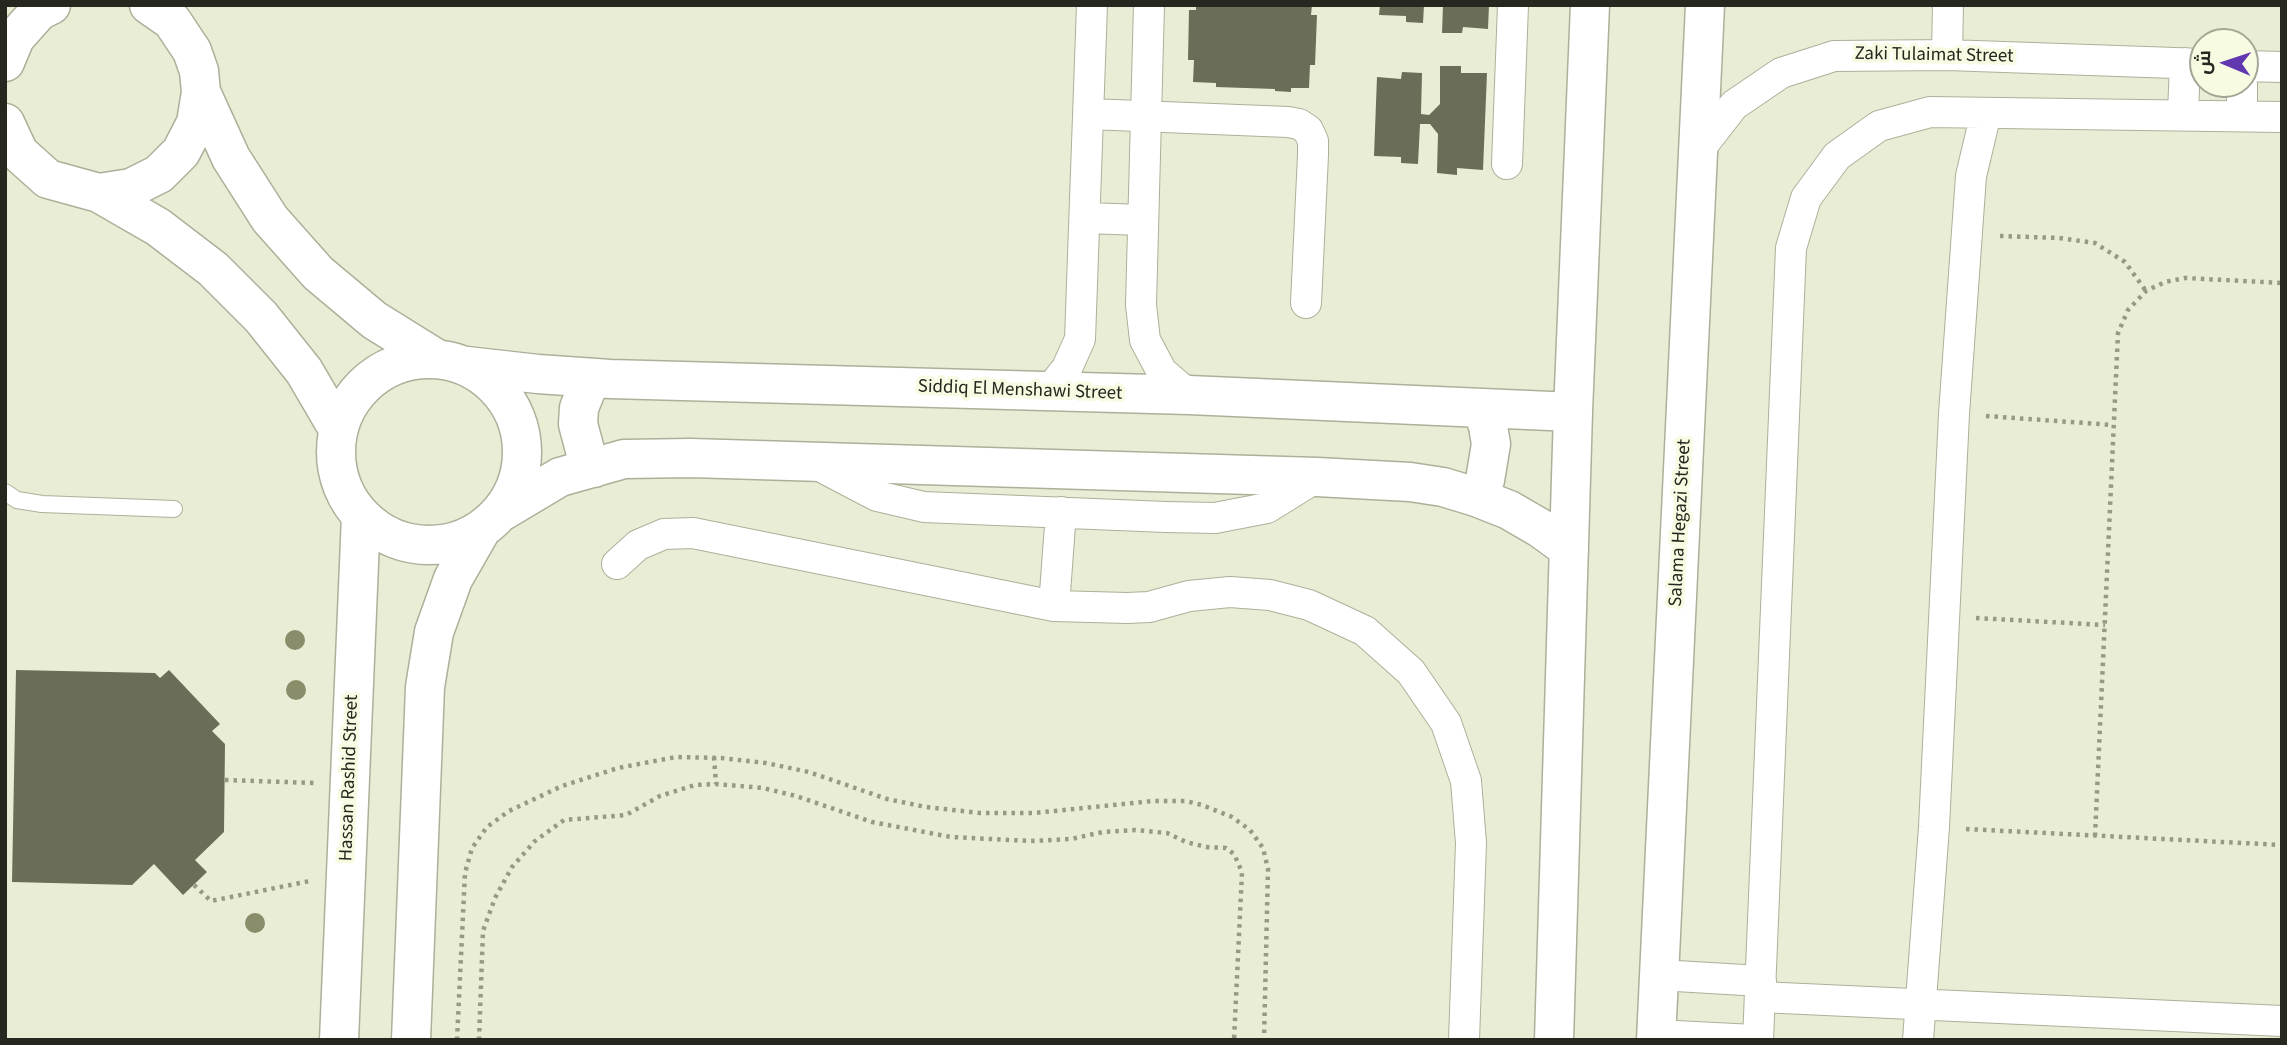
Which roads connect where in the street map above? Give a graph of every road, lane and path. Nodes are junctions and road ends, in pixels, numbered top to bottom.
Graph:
1 (51, 5) edge
2 (149, 5) edge
3 (191, 5) edge
4 (1092, 5) edge
5 (1149, 5) edge
6 (1513, 5) edge
7 (1590, 5) edge
8 (1705, 5) edge
9 (1948, 5) edge
10 (8, 48) edge
11 (192, 51) junction
12 (1947, 55) junction
13 (2189, 64) edge
14 (2259, 66) edge
15 (2282, 67) edge
16 (2189, 87) edge
17 (201, 92) junction
18 (2242, 98) edge
19 (1986, 113) junction
20 (1088, 114) junction
21 (2183, 114) junction
22 (2242, 115) junction
23 (1146, 116) junction
24 (2282, 117) edge
25 (5, 123) edge
26 (1699, 150) junction
27 (1507, 164) dead end
28 (5, 173) edge
29 (48, 180) junction
30 (99, 193) junction
31 (1086, 218) junction
32 (1143, 220) junction
33 (1968, 235) junction
34 (2282, 283) edge
35 (2146, 291) junction
36 (1307, 303) dead end
37 (451, 362) junction
38 (591, 378) junction
39 (1047, 393) junction
40 (1189, 396) junction
41 (1482, 408) junction
42 (1573, 412) junction
43 (1954, 414) junction
44 (2114, 425) junction
45 (338, 429) junction
46 (813, 462) junction
47 (594, 468) junction
48 (1317, 477) junction
49 (5, 492) edge
50 (1476, 497) junction
51 (174, 509) dead end
52 (1061, 512) junction
53 (361, 516) junction
54 (492, 520) junction
55 (1569, 550) junction
56 (617, 564) dead end
57 (1055, 606) junction
58 (1944, 617) junction
59 (2105, 625) junction
60 (713, 758) junction
61 (225, 780) dead end
62 (350, 784) junction
63 (716, 784) junction
64 (1934, 827) junction
65 (2095, 836) junction
66 (2282, 845) edge
67 (346, 874) junction
68 (194, 885) dead end
69 (1659, 975) junction
70 (1761, 989) junction
71 (1920, 1004) junction
72 (2282, 1021) edge
73 (1656, 1037) edge
74 (339, 1040) edge
75 (411, 1040) edge
76 (457, 1040) edge
77 (480, 1040) edge
78 (1234, 1040) edge
79 (1264, 1040) edge
80 (1464, 1040) edge
81 (1554, 1040) edge
82 (1756, 1040) edge
83 (1918, 1040) edge

1 - 10 street
2 - 11 street
3 - 11 street
4 - 20 street
5 - 23 street
6 - 27 street
7 - 42 street
8 - 26 street, Salama Hegazi Street
9 - 12 street
11 - 17 street
12 - 13 street, Zaki Tulaimat Street
12 - 26 street, Zaki Tulaimat Street
14 - 15 street
16 - 21 street
17 - 30 street
17 - 37 street, Siddiq El Menshawi Street
18 - 22 street
19 - 21 street
19 - 33 street
19 - 70 street
20 - 23 street
20 - 31 street
21 - 22 street
22 - 24 street
23 - 32 street
23 - 36 street
25 - 29 street
26 - 69 street, Salama Hegazi Street
28 - 29 street
29 - 30 street
30 - 45 street
31 - 32 street
31 - 39 street
32 - 40 street
33 - 35 path
33 - 43 street
34 - 35 path
35 - 44 path
37 - 38 street, Siddiq El Menshawi Street
37 - 45 street
37 - 54 street
38 - 39 street, Siddiq El Menshawi Street
38 - 47 street
39 - 40 street, Siddiq El Menshawi Street
40 - 41 street, Siddiq El Menshawi Street
41 - 42 street, Siddiq El Menshawi Street
41 - 50 street
42 - 55 street
43 - 44 path
43 - 58 street
44 - 59 path
45 - 53 street
46 - 47 street
46 - 48 street
46 - 52 street
47 - 54 street
48 - 50 street
48 - 52 street
49 - 51 lane
50 - 55 street
52 - 57 street
53 - 54 street
53 - 62 street, Hassan Rashid Street
54 - 75 street
55 - 81 street
56 - 57 street
57 - 80 street
58 - 59 path
58 - 64 street
59 - 65 path
60 - 63 path
60 - 76 path
60 - 79 path
61 - 62 path
62 - 67 street, Hassan Rashid Street
63 - 77 path
63 - 78 path
64 - 65 path
64 - 71 street
65 - 66 path
67 - 68 path
67 - 74 street, Hassan Rashid Street
69 - 70 street
69 - 73 street, Salama Hegazi Street
70 - 71 street
70 - 82 street
71 - 72 street
71 - 83 street
73 - 82 street

